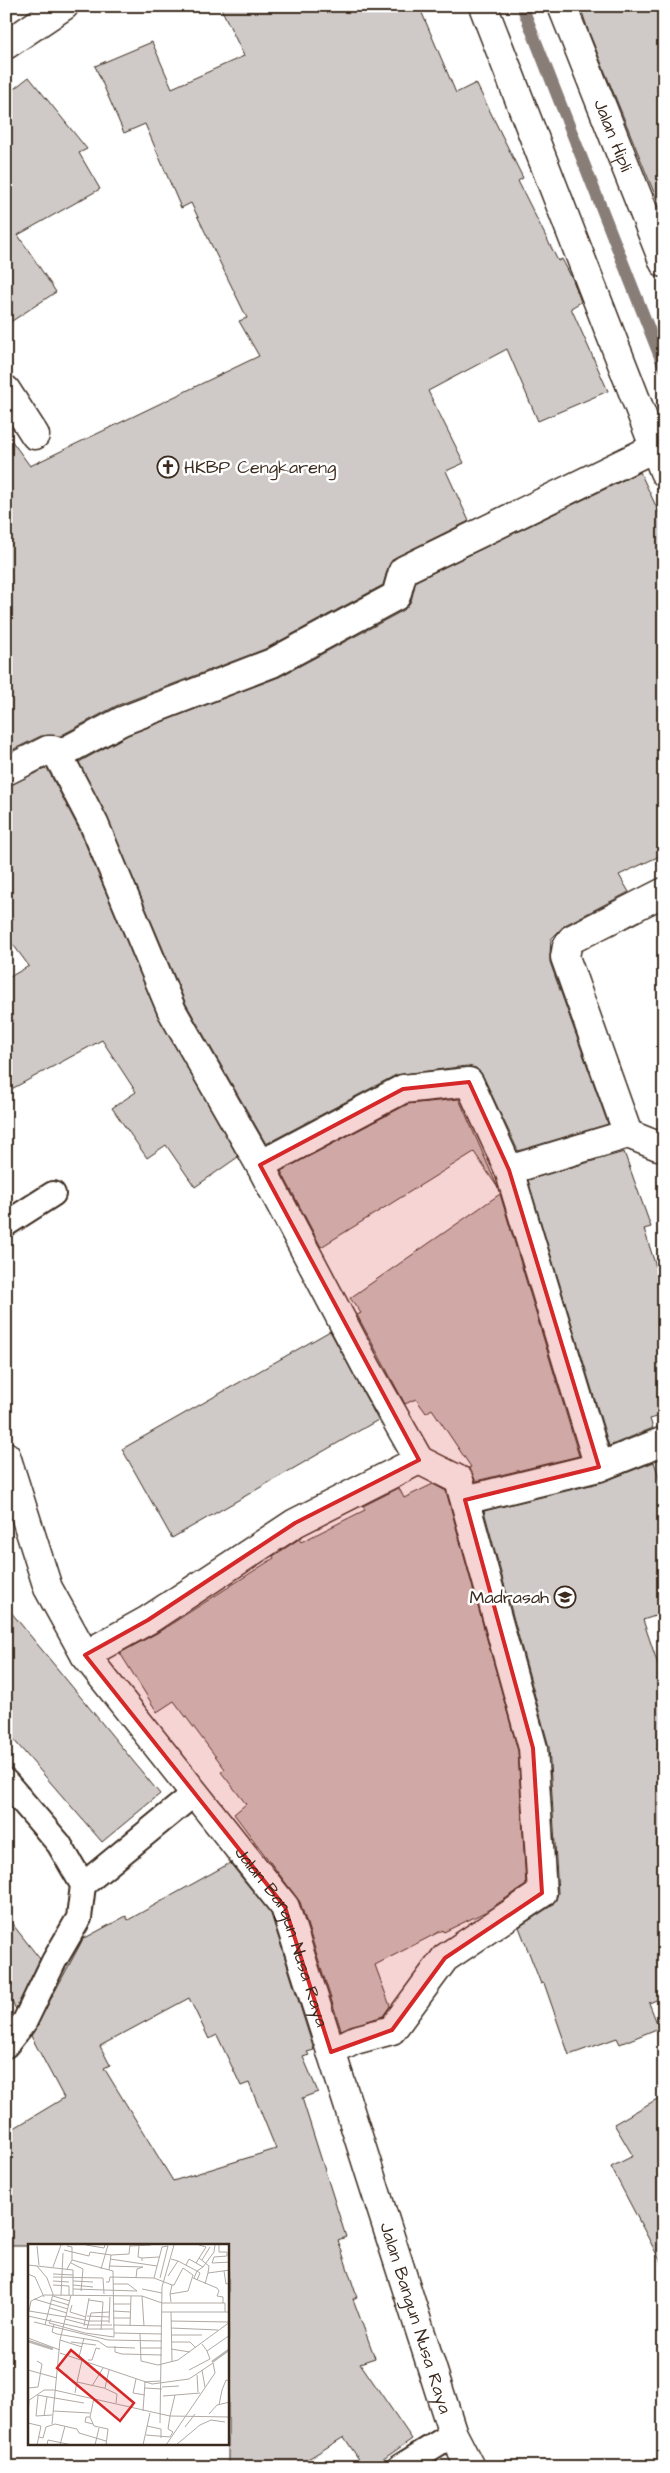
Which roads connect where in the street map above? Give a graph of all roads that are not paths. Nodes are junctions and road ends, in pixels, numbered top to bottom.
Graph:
1 (64, 6) edge
2 (483, 6) edge
3 (562, 6) edge
4 (6, 45) edge
5 (664, 263) edge
6 (6, 390) edge
7 (35, 436) dead end
8 (659, 460) edge
9 (58, 756) junction
10 (6, 770) edge
11 (664, 892) edge
12 (628, 1134) junction
13 (662, 1150) edge
14 (260, 1165) junction
15 (510, 1170) junction
16 (53, 1194) dead end
17 (6, 1224) edge
18 (664, 1441) edge
19 (6, 1456) edge
20 (419, 1460) junction
21 (598, 1467) junction
22 (465, 1500) junction
23 (85, 1656) junction
24 (6, 1782) edge
25 (195, 1793) junction
26 (83, 1884) junction
27 (6, 2045) edge
28 (331, 2052) junction
29 (453, 2434) junction
30 (400, 2467) edge
31 (470, 2467) edge

1 - 4 street
2 - 8 street
3 - 5 street, Jalan Hipli
6 - 7 street
8 - 9 street
9 - 10 street
9 - 14 street
11 - 12 street
12 - 13 street
12 - 15 street
14 - 15 street
14 - 20 street
15 - 21 street
16 - 17 lane
18 - 21 street
19 - 23 street, Jalan Bangun Nusa Raya
20 - 22 street
20 - 23 street
21 - 22 street
22 - 28 street
23 - 25 street, Jalan Bangun Nusa Raya
24 - 26 lane
25 - 26 lane
25 - 28 street, Jalan Bangun Nusa Raya
26 - 27 lane
28 - 29 street, Jalan Bangun Nusa Raya
29 - 30 lane
29 - 31 street, Jalan Bangun Nusa Raya

